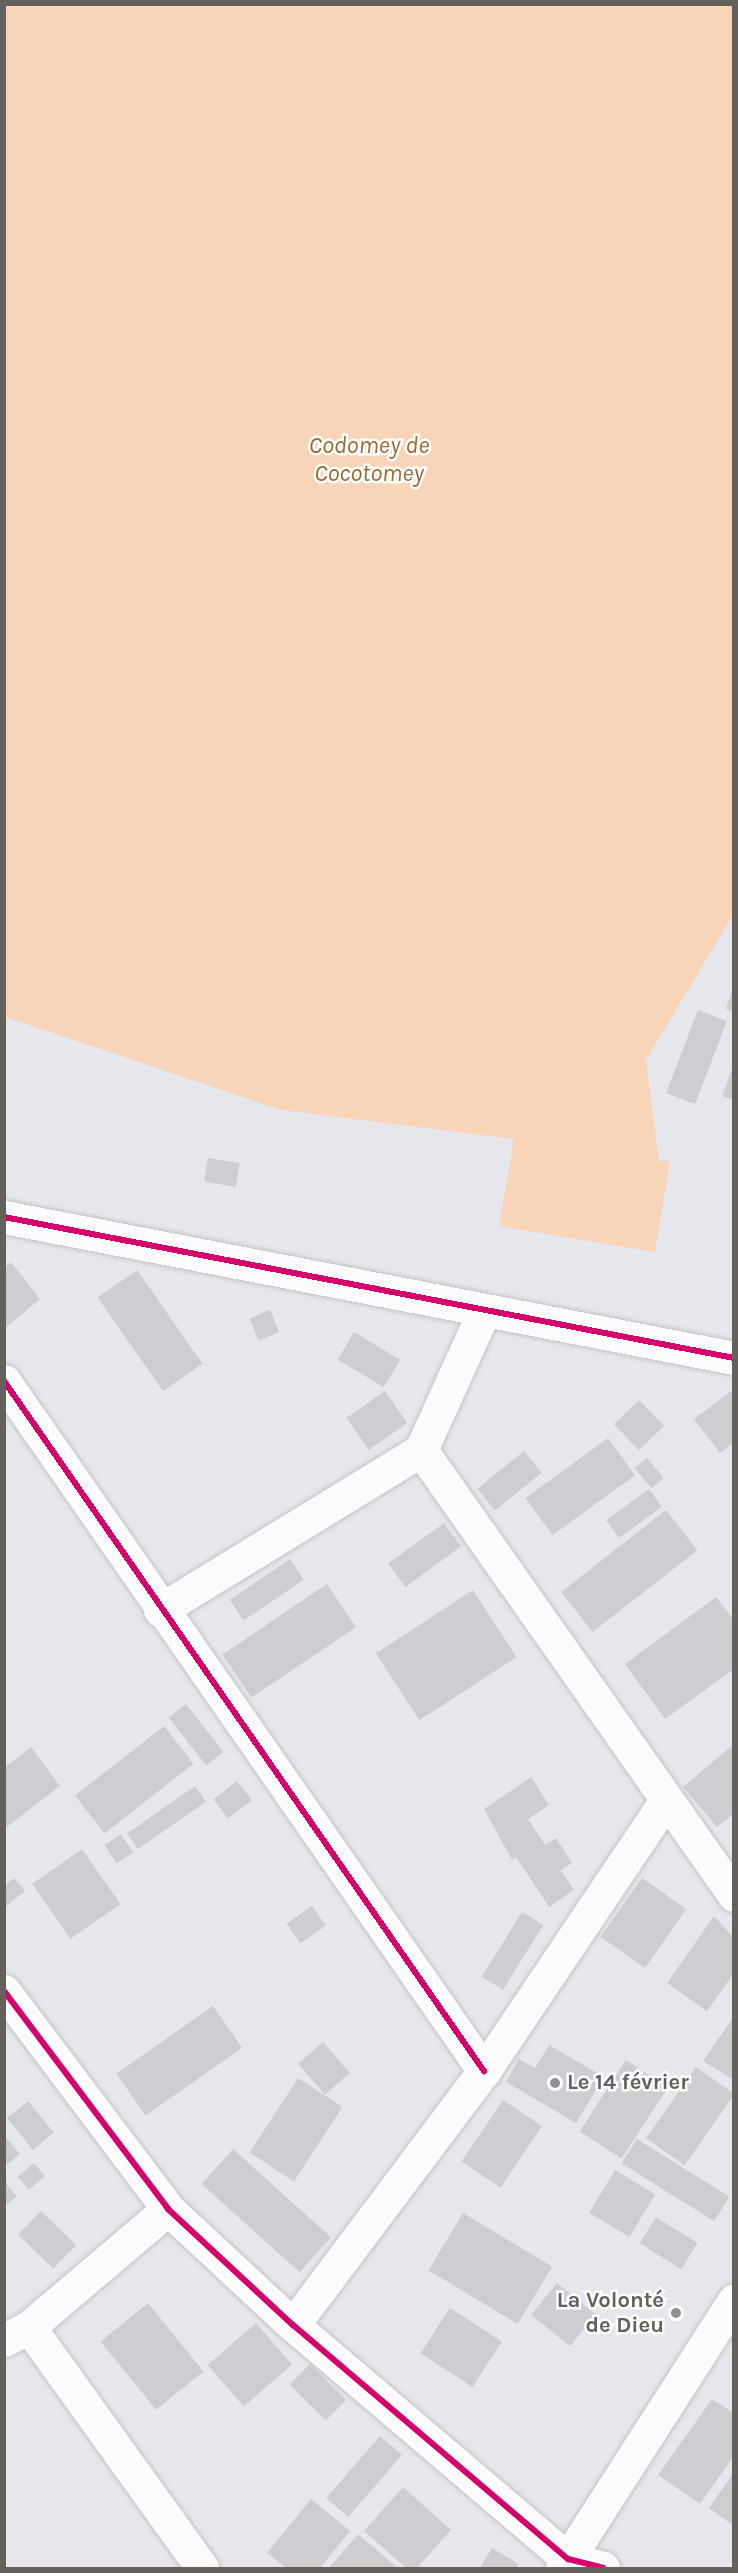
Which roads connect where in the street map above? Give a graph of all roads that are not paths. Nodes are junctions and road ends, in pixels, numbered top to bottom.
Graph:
1 (4, 1217) edge
2 (484, 1311) junction
3 (734, 1358) edge
4 (4, 1381) edge
5 (421, 1450) junction
6 (160, 1610) junction
7 (665, 1802) junction
8 (734, 1895) edge
9 (4, 1991) edge
10 (484, 2071) junction
11 (168, 2209) junction
12 (734, 2300) edge
13 (293, 2325) junction
14 (17, 2333) edge
15 (565, 2564) edge
16 (202, 2568) edge
17 (603, 2568) edge

1 - 2 street
2 - 3 street
2 - 5 street
4 - 6 street
5 - 6 street
5 - 7 street
6 - 10 street
7 - 8 street
7 - 10 street
9 - 11 street
10 - 13 street
11 - 13 street
11 - 14 street
12 - 15 street
13 - 15 street
14 - 16 street
15 - 17 street

